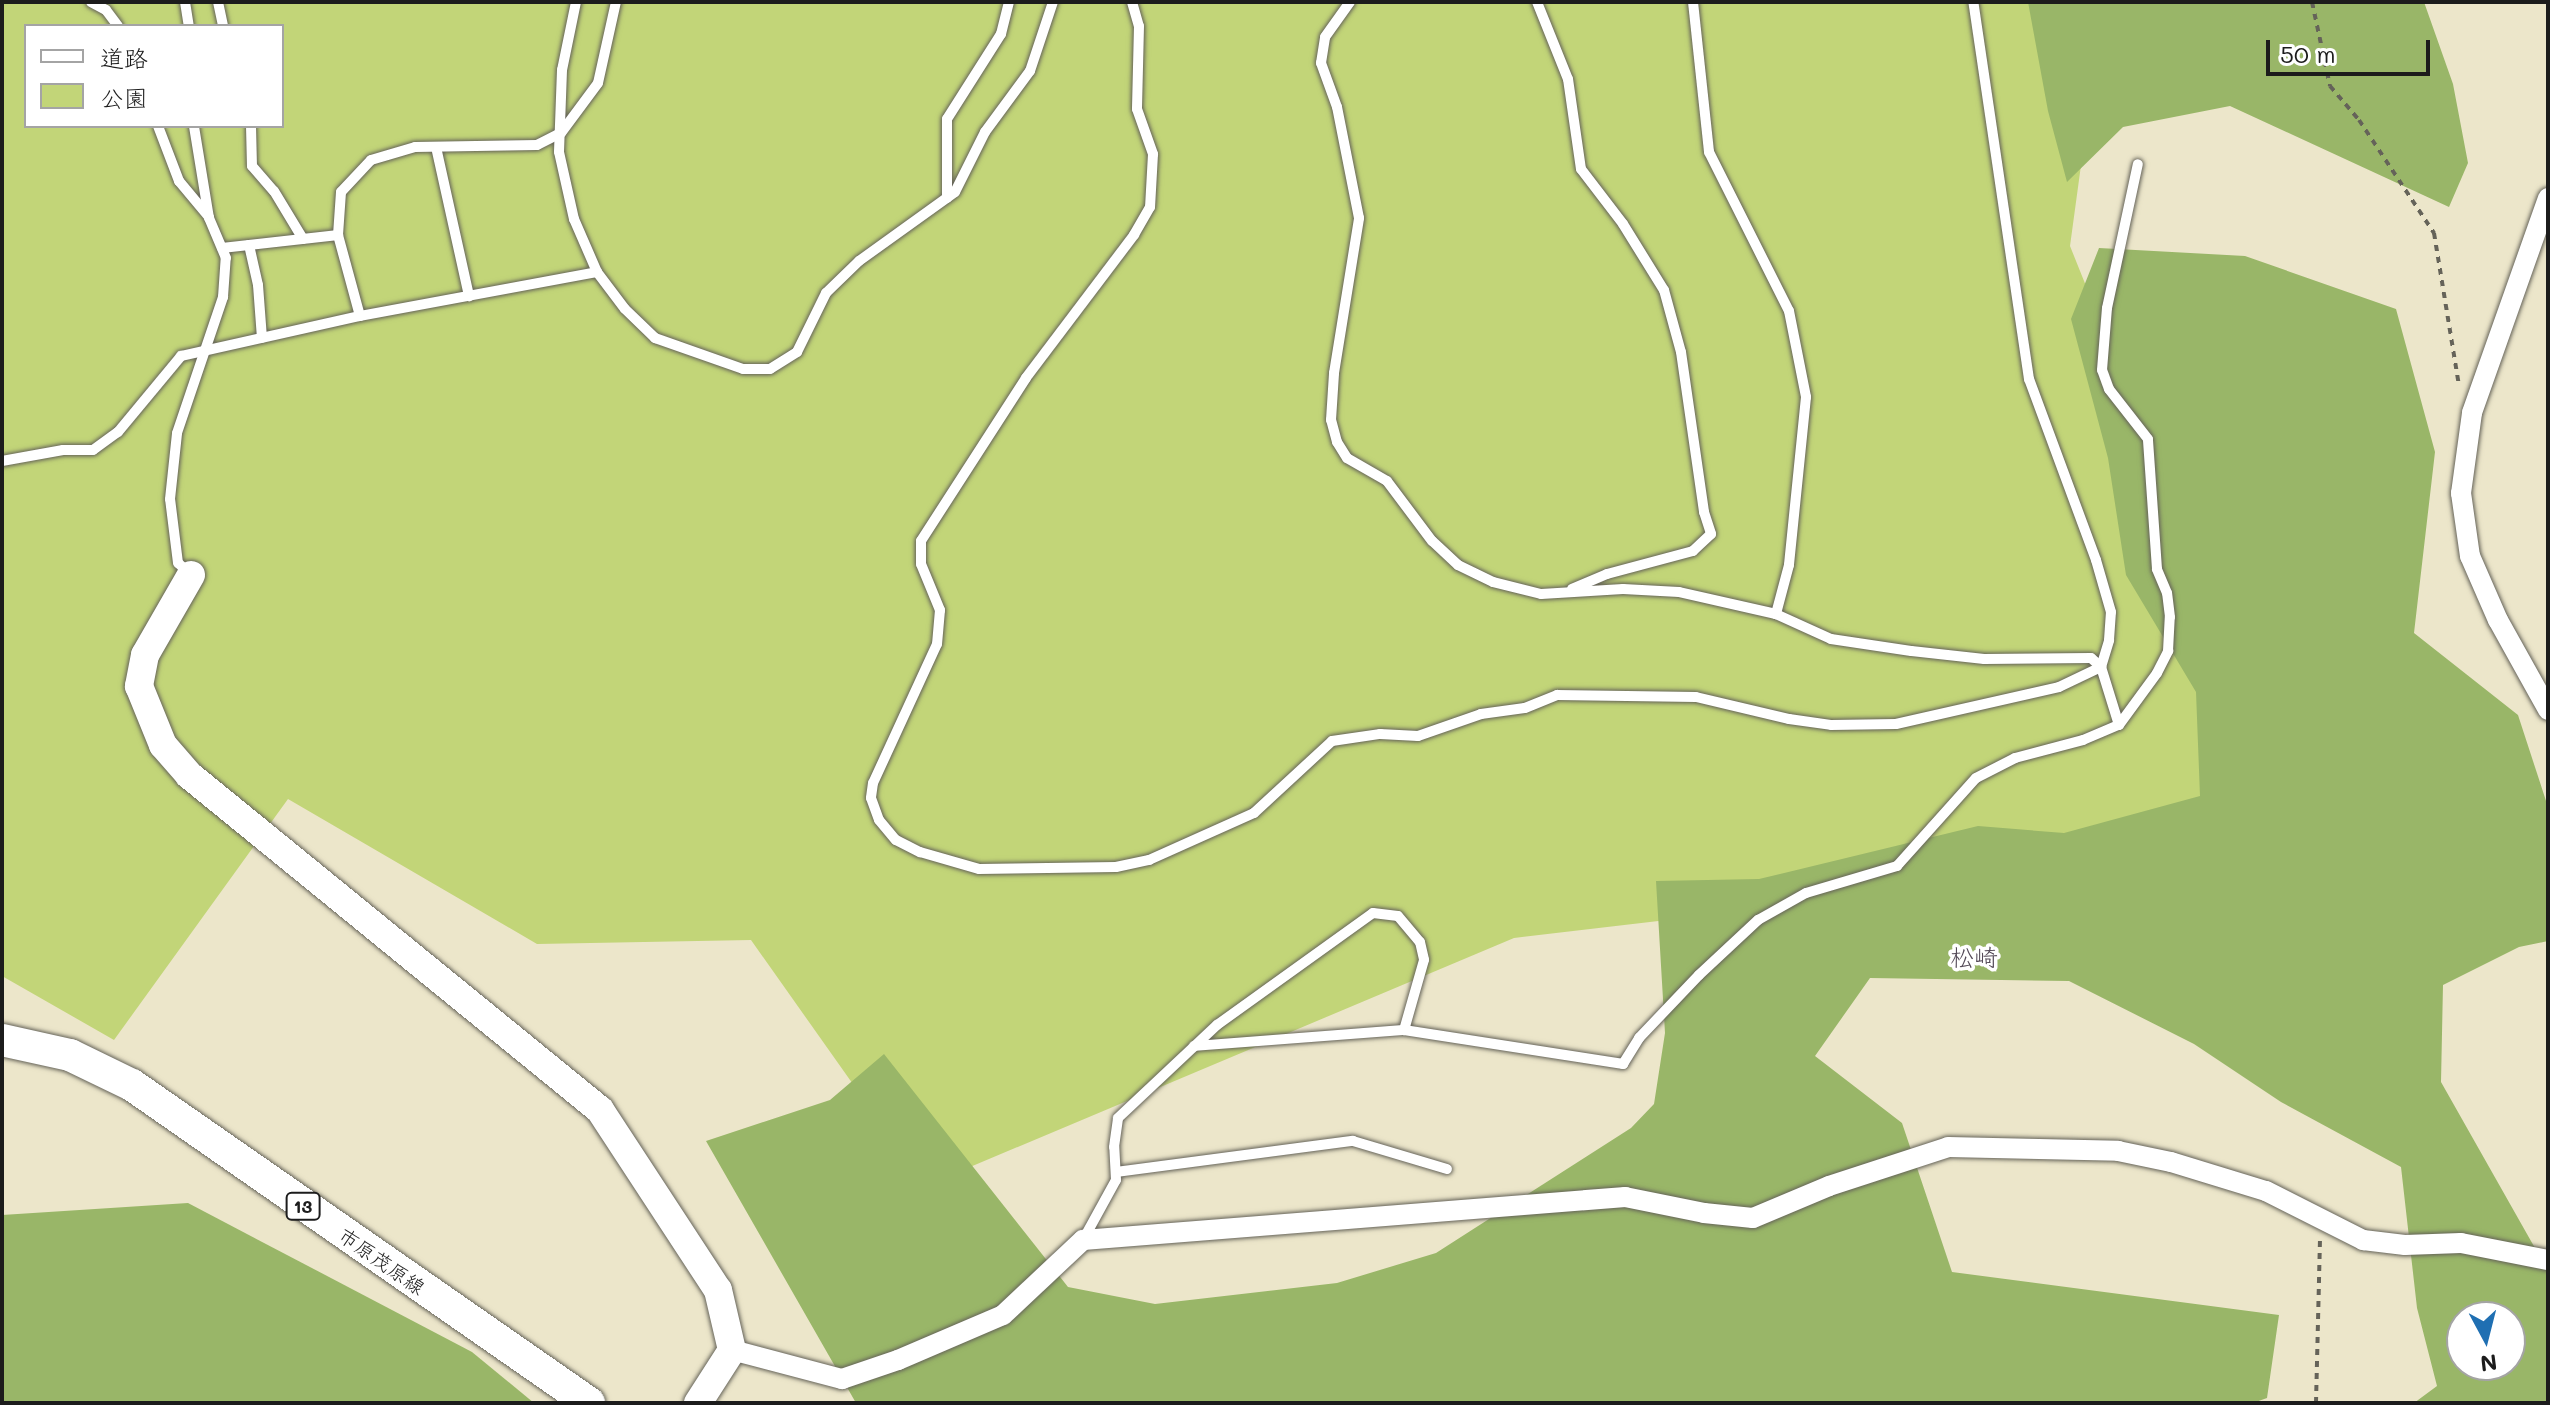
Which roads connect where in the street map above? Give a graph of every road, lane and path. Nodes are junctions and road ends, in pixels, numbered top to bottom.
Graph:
1 (91, 2) edge
2 (185, 2) edge
3 (218, 2) edge
4 (576, 2) edge
5 (616, 2) edge
6 (1009, 2) edge
7 (1053, 2) edge
8 (1132, 2) edge
9 (1350, 2) edge
10 (1537, 2) edge
11 (1693, 2) edge
12 (1973, 2) edge
13 (2312, 2) edge
14 (116, 24) edge
15 (189, 24) edge
16 (223, 24) edge
17 (159, 128) edge
18 (194, 128) edge
19 (251, 128) edge
20 (561, 133) junction
21 (436, 147) junction
22 (2138, 164) dead end
23 (947, 198) junction
24 (2548, 198) edge
25 (209, 218) junction
26 (338, 235) junction
27 (303, 239) junction
28 (249, 245) junction
29 (222, 248) junction
30 (597, 272) junction
31 (469, 296) junction
32 (360, 316) junction
33 (262, 338) junction
34 (206, 350) junction
35 (2472, 413) junction
36 (2, 461) edge
37 (191, 575) joint
38 (1562, 593) junction
39 (1776, 614) junction
40 (2101, 667) junction
41 (2548, 710) edge
42 (2119, 725) junction
43 (1404, 1030) junction
44 (2, 1040) edge
45 (1194, 1046) junction
46 (1447, 1169) dead end
47 (1116, 1172) junction
48 (2320, 1217) junction
49 (1083, 1240) junction
50 (2548, 1260) edge
51 (732, 1350) junction
52 (589, 1403) edge
53 (698, 1403) edge
54 (2316, 1403) edge

1 - 14 lane
2 - 15 lane
3 - 16 lane
4 - 20 lane
5 - 20 lane
6 - 23 lane
7 - 23 lane
8 - 40 lane
9 - 38 lane
10 - 38 lane
11 - 39 lane
12 - 40 lane
13 - 35 path
17 - 25 lane
18 - 25 lane
19 - 27 lane
20 - 21 lane
20 - 30 lane
21 - 26 lane
21 - 31 lane
22 - 42 lane
23 - 30 lane
24 - 35 street
25 - 29 lane
26 - 27 lane
26 - 32 lane
27 - 28 lane
28 - 29 lane
28 - 33 lane
29 - 34 lane
30 - 31 lane
31 - 32 lane
32 - 33 lane
33 - 34 lane
34 - 36 lane
34 - 37 lane
35 - 41 street
37 - 51 street
38 - 39 lane
39 - 40 lane
40 - 42 lane
42 - 43 lane
43 - 45 lane
43 - 45 lane
44 - 52 main road, 市原茂原線 / 13
45 - 47 lane
46 - 47 lane
47 - 49 lane
48 - 49 street
48 - 50 street
48 - 54 path
49 - 51 street
51 - 53 street

